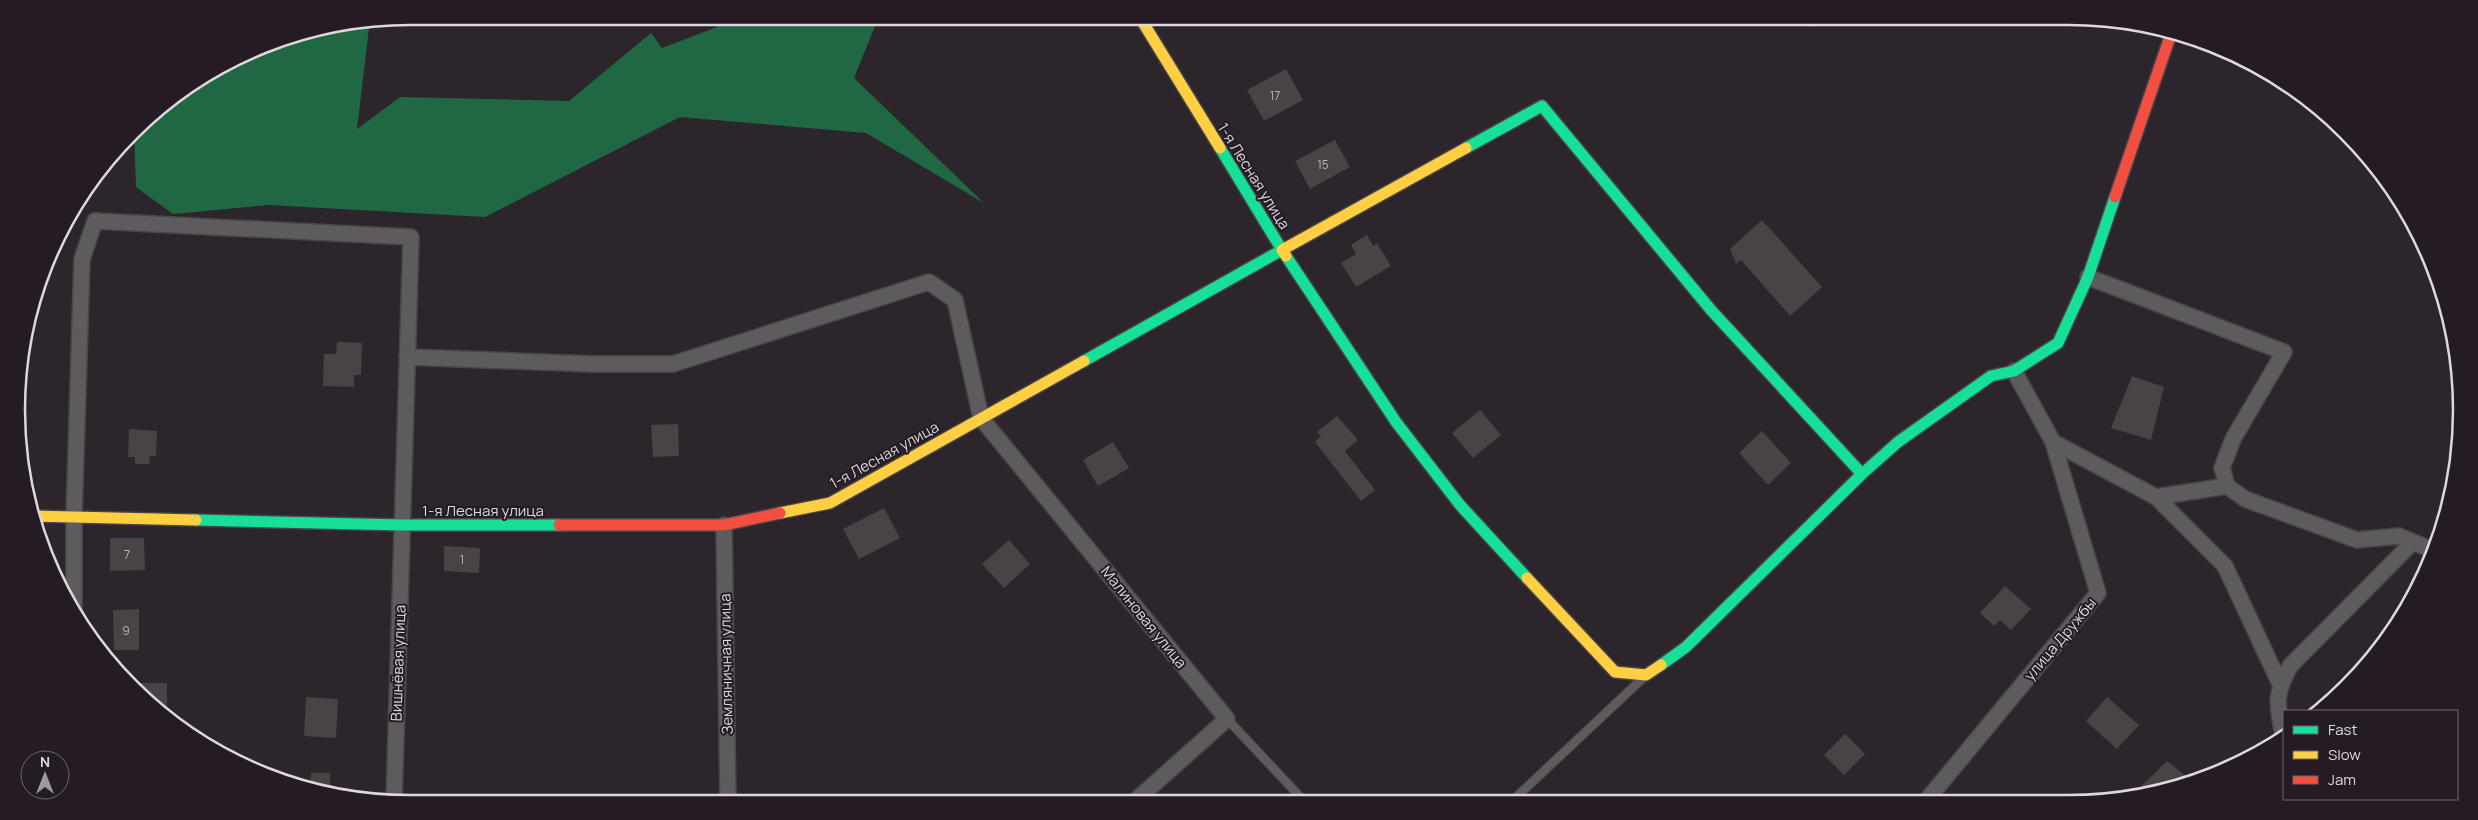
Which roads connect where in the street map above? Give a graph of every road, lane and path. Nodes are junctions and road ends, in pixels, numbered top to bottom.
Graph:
1 (1144, 25) edge
2 (2169, 38) edge
3 (1282, 250) junction
4 (2088, 277) junction
5 (407, 357) junction
6 (2014, 371) junction
7 (982, 418) junction
8 (2053, 442) junction
9 (1862, 474) junction
10 (2227, 486) junction
11 (2156, 496) junction
12 (40, 516) edge
13 (74, 517) junction
14 (724, 524) junction
15 (402, 525) junction
16 (2413, 542) junction
17 (2427, 548) edge
18 (74, 596) edge
19 (1646, 675) junction
20 (2280, 684) junction
21 (1227, 719) junction
22 (2282, 730) edge
23 (394, 794) edge
24 (728, 795) edge
25 (1142, 795) edge
26 (1298, 795) edge
27 (1518, 795) edge
28 (1931, 795) edge

1 - 3 street, 1-я Лесная улица
2 - 4 street
3 - 7 street, 1-я Лесная улица
3 - 9 street
3 - 19 street
4 - 6 street
4 - 10 street
5 - 7 street
5 - 13 street, Вишнёвая улица
5 - 15 street, Вишнёвая улица
6 - 8 street, улица Дружбы
6 - 9 street
7 - 14 street, 1-я Лесная улица
7 - 21 street, Малиновая улица
8 - 11 street
8 - 28 street, улица Дружбы
9 - 19 street
10 - 11 street
10 - 16 street
11 - 20 street
12 - 13 street, 1-я Лесная улица
13 - 15 street, 1-я Лесная улица
13 - 18 street
14 - 15 street, 1-я Лесная улица
14 - 24 street, Земляничная улица
15 - 23 street, Вишнёвая улица
16 - 17 street
16 - 20 street
19 - 27 lane
20 - 22 street
21 - 25 street
21 - 26 lane

